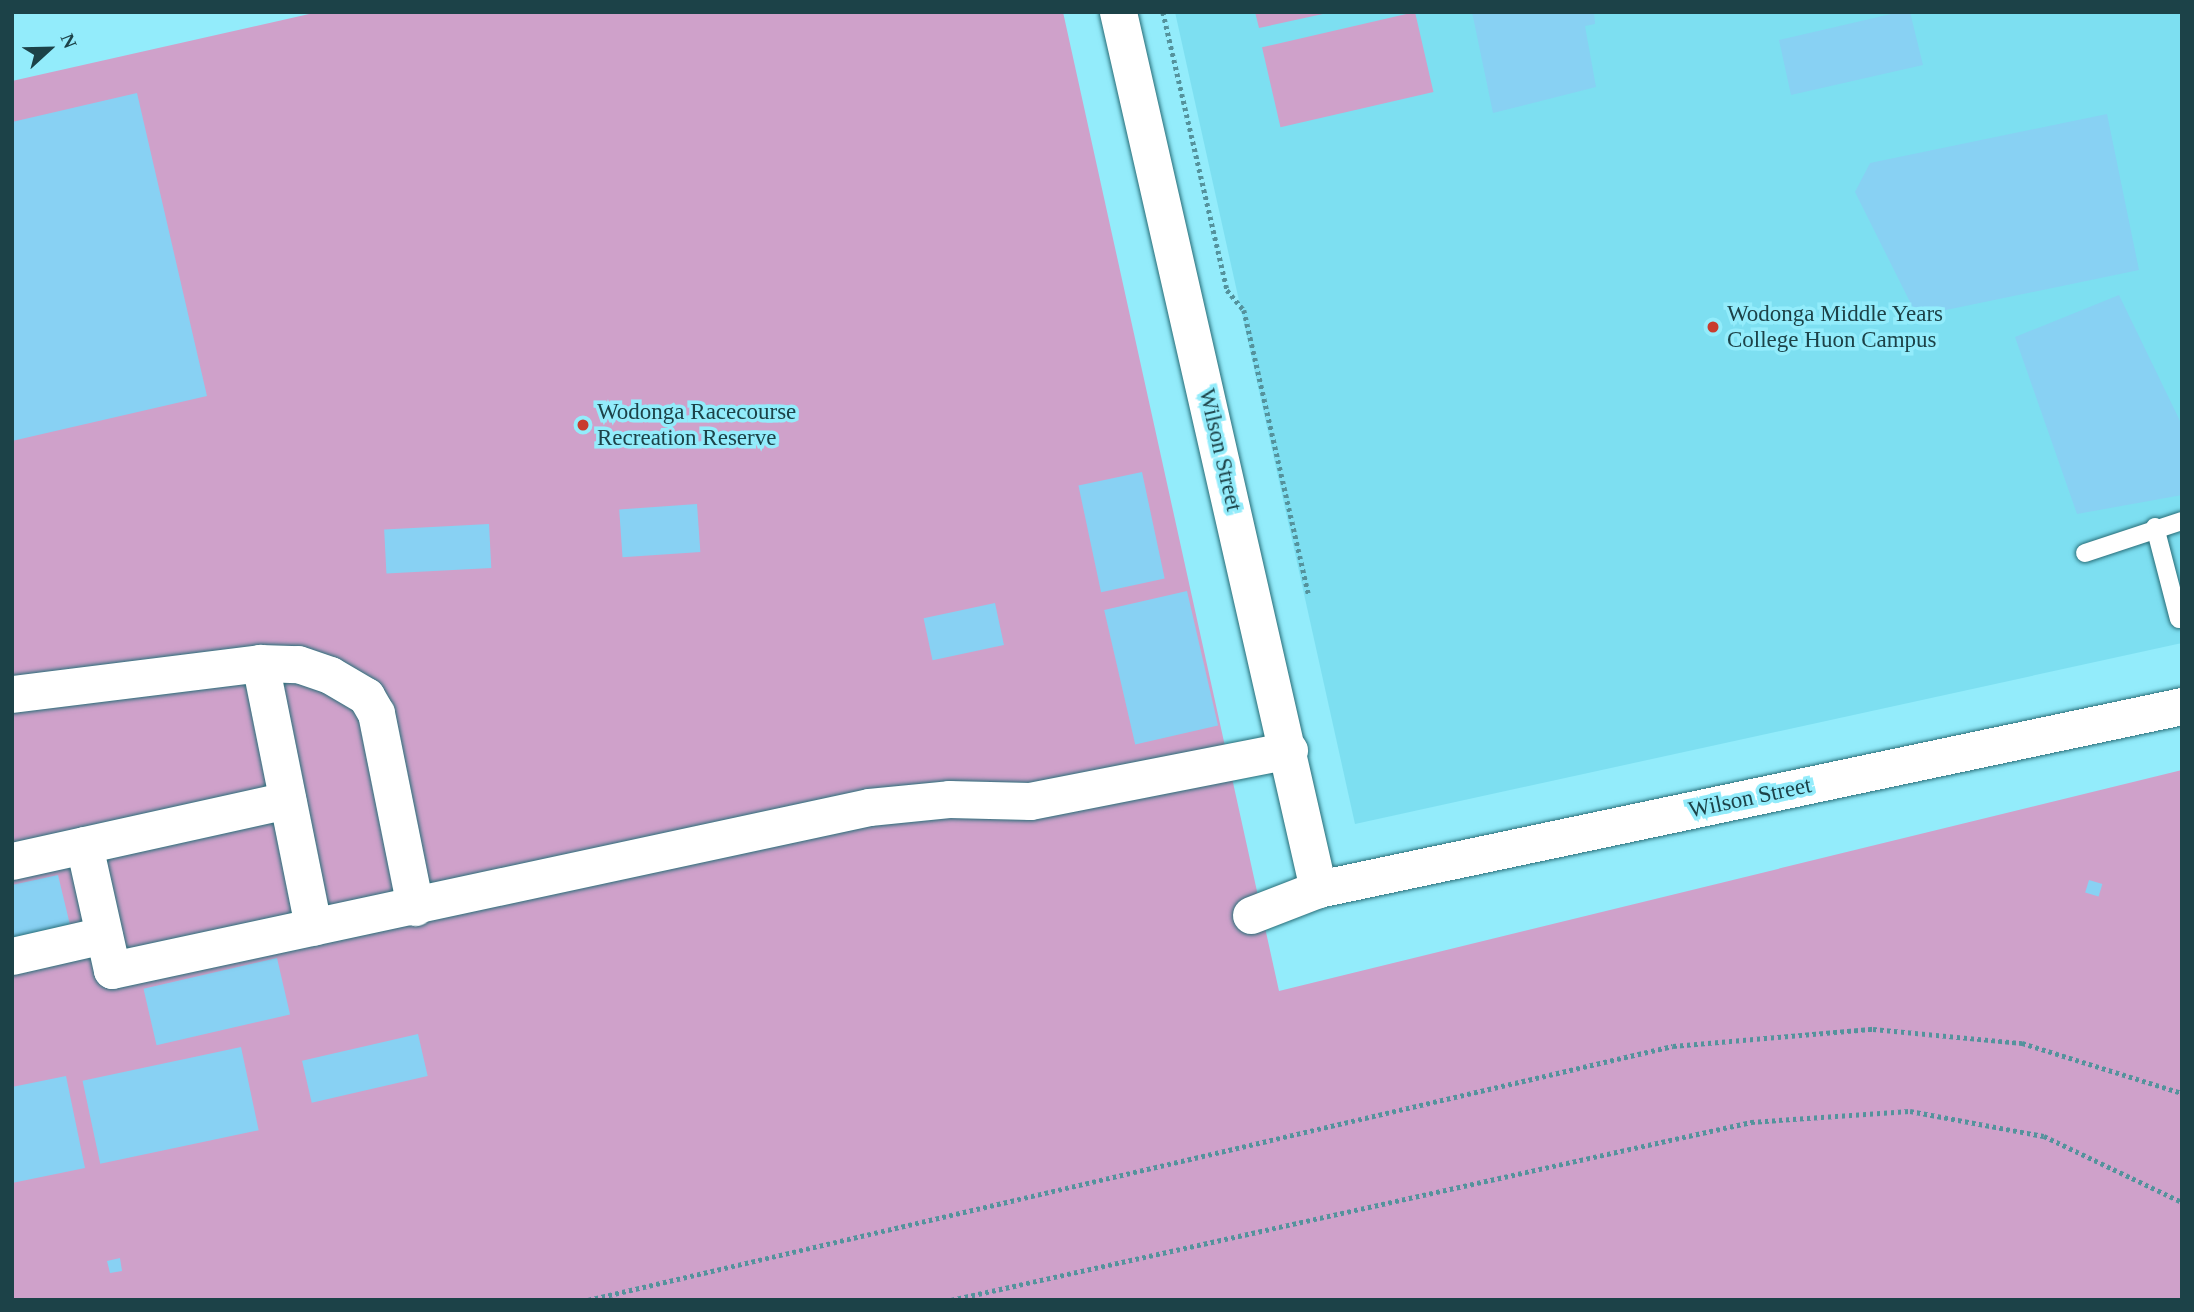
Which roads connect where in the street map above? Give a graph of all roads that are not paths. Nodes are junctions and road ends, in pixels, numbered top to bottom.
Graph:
1 (1118, 12) edge
2 (2182, 521) edge
3 (2155, 527) junction
4 (2085, 553) dead end
5 (2179, 619) dead end
6 (260, 663) junction
7 (12, 694) edge
8 (2182, 706) edge
9 (1289, 750) junction
10 (287, 800) junction
11 (84, 845) junction
12 (12, 861) edge
13 (1318, 889) junction
14 (415, 907) junction
15 (1251, 915) dead end
16 (313, 927) junction
17 (104, 935) junction
18 (12, 956) edge

1 - 9 street, Wilson Street
2 - 3 lane
3 - 4 lane
3 - 5 lane
6 - 7 street
6 - 10 street
6 - 14 street
8 - 13 street, Wilson Street
9 - 13 street, Wilson Street
9 - 14 street
10 - 11 street
10 - 16 street
11 - 12 street
11 - 17 street
13 - 15 street, Wilson Street
14 - 16 street
16 - 17 street
17 - 18 street

